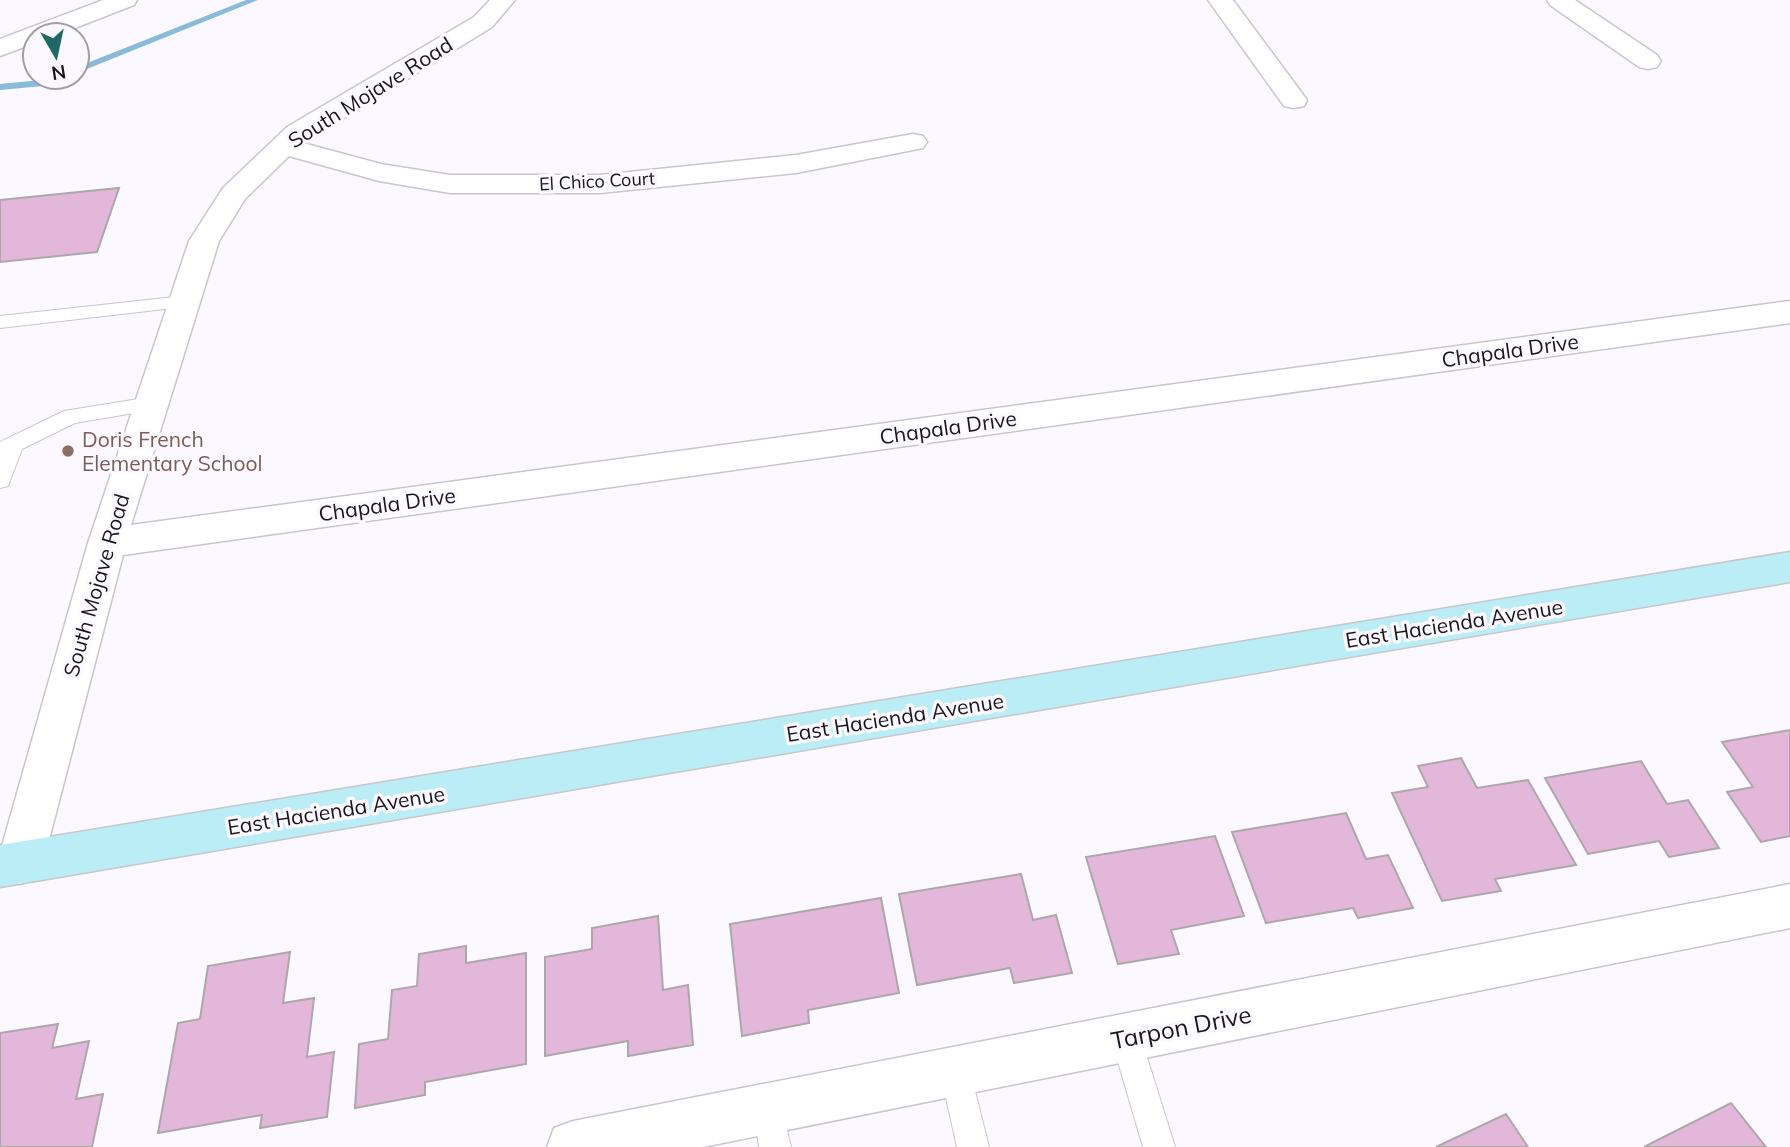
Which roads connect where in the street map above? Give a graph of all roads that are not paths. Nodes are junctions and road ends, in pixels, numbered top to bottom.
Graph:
1 (125, 0) edge
2 (503, 0) edge
3 (1220, 0) edge
4 (1559, 0) edge
5 (0, 48) edge
6 (1648, 61) dead end
7 (1294, 100) dead end
8 (913, 142) dead end
9 (282, 146) junction
10 (184, 302) junction
11 (1790, 312) edge
12 (0, 322) edge
13 (151, 404) junction
14 (7, 448) edge
15 (0, 480) edge
16 (107, 542) junction
17 (1790, 567) edge
18 (10, 864) edge
19 (1790, 906) edge
20 (1126, 1038) junction
21 (955, 1071) junction
22 (772, 1128) edge
23 (573, 1147) edge
24 (973, 1147) edge
25 (1159, 1147) edge

1 - 5 street
2 - 9 street, South Mojave Road
3 - 7 street
4 - 6 street
8 - 9 street, El Chico Court
9 - 10 street, South Mojave Road
10 - 12 lane
10 - 13 street, South Mojave Road
11 - 16 street, Chapala Drive
13 - 14 lane
13 - 16 street, South Mojave Road
14 - 15 lane
16 - 18 street, South Mojave Road
17 - 18 main road, East Hacienda Avenue
19 - 20 street, Tarpon Drive
20 - 21 street, Tarpon Drive
20 - 25 lane
21 - 22 street, Tarpon Drive
21 - 24 lane
22 - 23 street, Tarpon Drive

